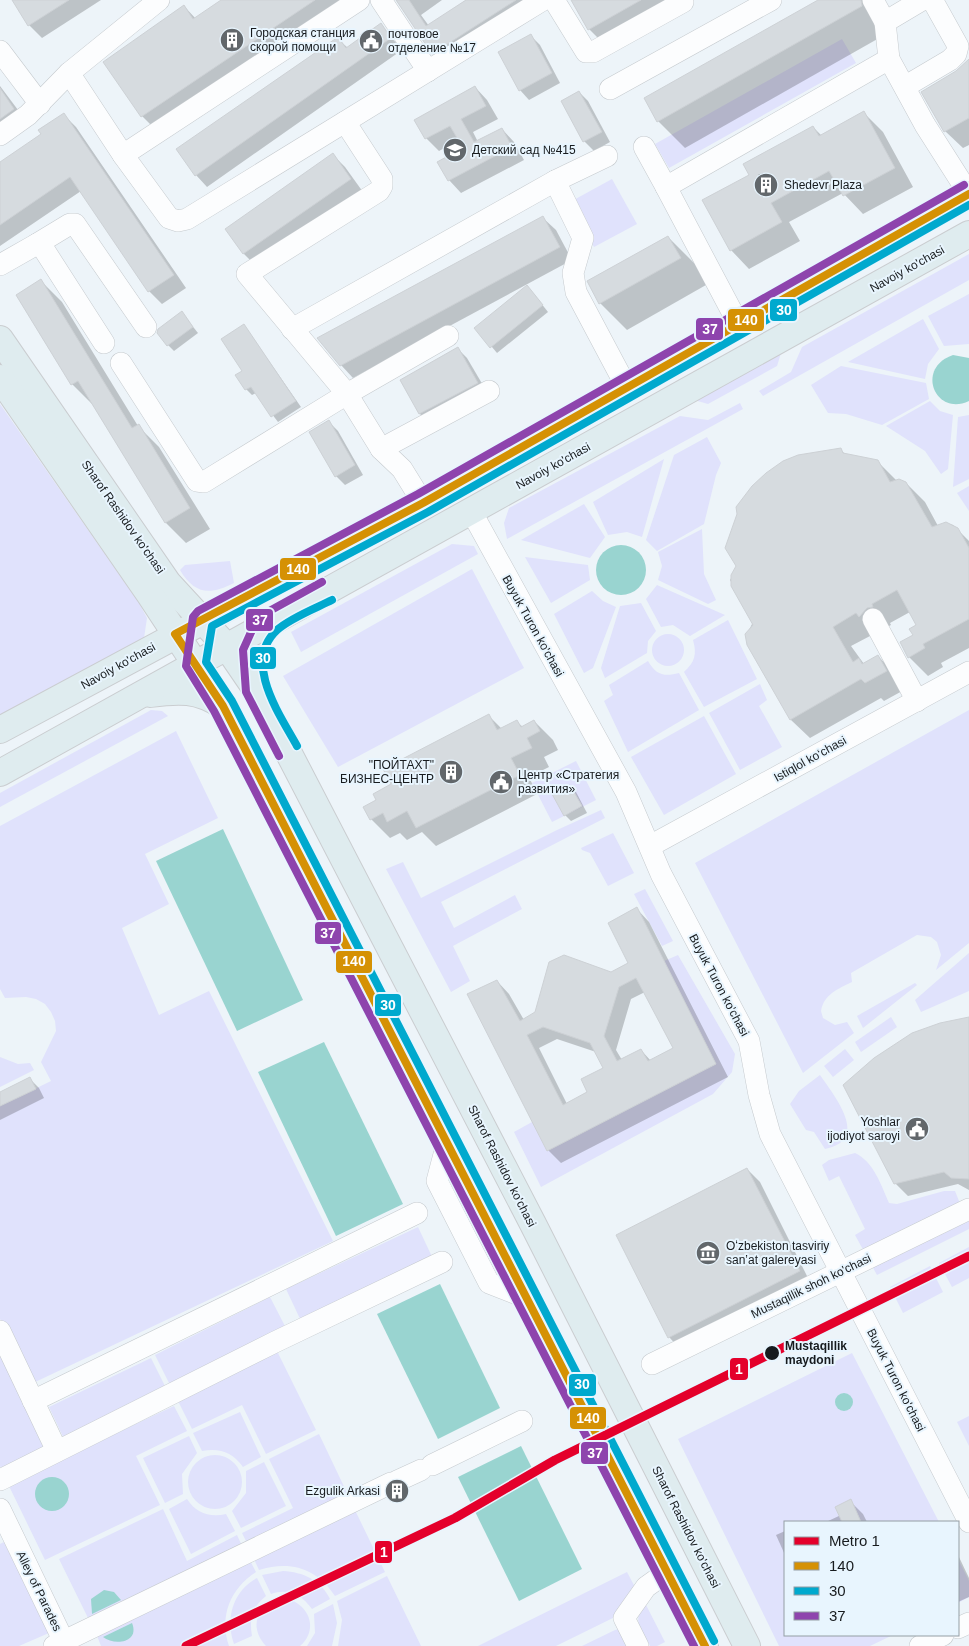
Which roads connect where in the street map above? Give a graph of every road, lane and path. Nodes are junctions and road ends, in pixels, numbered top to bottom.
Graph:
1 (159, 0) edge
2 (359, 0) edge
3 (381, 0) edge
4 (543, 0) edge
5 (554, 0) edge
6 (771, 0) edge
7 (873, 0) edge
8 (922, 0) edge
9 (929, 0) edge
10 (683, 2) dead end
11 (885, 22) junction
12 (0, 51) edge
13 (889, 59) junction
14 (428, 71) junction
15 (69, 72) junction
16 (906, 86) junction
17 (610, 89) dead end
18 (40, 104) junction
19 (345, 122) junction
20 (0, 135) edge
21 (644, 146) dead end
22 (123, 156) junction
23 (607, 156) dead end
24 (555, 181) junction
25 (666, 187) junction
26 (969, 194) edge
27 (969, 234) edge
28 (37, 244) junction
29 (0, 265) edge
30 (740, 325) junction
31 (146, 327) dead end
32 (292, 329) junction
33 (448, 336) dead end
34 (0, 339) edge
35 (104, 343) dead end
36 (121, 363) dead end
37 (0, 378) edge
38 (627, 388) junction
39 (489, 392) dead end
40 (346, 394) junction
41 (381, 449) junction
42 (422, 503) junction
43 (471, 511) junction
44 (873, 619) dead end
45 (203, 620) junction
46 (271, 622) junction
47 (175, 634) junction
48 (227, 647) junction
49 (196, 664) junction
50 (969, 672) edge
51 (255, 688) junction
52 (136, 697) junction
53 (917, 701) junction
54 (223, 706) junction
55 (0, 730) edge
56 (0, 773) edge
57 (650, 846) junction
58 (448, 1143) junction
59 (969, 1209) edge
60 (417, 1213) dead end
61 (533, 1224) junction
62 (498, 1243) junction
63 (442, 1262) dead end
64 (840, 1272) junction
65 (527, 1298) junction
66 (0, 1331) edge
67 (652, 1364) dead end
68 (33, 1401) junction
69 (522, 1421) dead end
70 (57, 1450) junction
71 (0, 1480) edge
72 (0, 1509) edge
73 (969, 1522) edge
74 (667, 1572) junction
75 (941, 1636) edge
76 (61, 1645) edge
77 (638, 1646) edge
78 (705, 1646) edge
79 (747, 1646) edge
80 (920, 1646) edge

1 - 15 street
2 - 22 street
3 - 14 street
4 - 14 street
5 - 10 street
6 - 17 street
7 - 11 street
8 - 11 street
9 - 16 street
11 - 13 street
12 - 18 street
13 - 16 street
13 - 25 street
14 - 19 street
15 - 18 street
15 - 22 street
16 - 26 street
18 - 20 street
19 - 22 street
19 - 32 street
21 - 25 street
23 - 24 street
24 - 32 street
24 - 38 street
25 - 30 street
26 - 30 main road, Navoiy ko'chasi
27 - 43 main road, Navoiy ko'chasi
28 - 29 street
28 - 31 street
28 - 35 street
30 - 38 main road, Navoiy ko'chasi
32 - 40 street
33 - 40 street
34 - 45 main road, Sharof Rashidov ko'chasi
36 - 40 street
37 - 47 main road, Sharof Rashidov ko'chasi
38 - 42 main road, Navoiy ko'chasi
39 - 41 street
40 - 41 street
41 - 42 street
42 - 45 main road, Navoiy ko'chasi
43 - 46 main road, Navoiy ko'chasi
43 - 57 street, Buyuk Turon ko'chasi
44 - 53 street
45 - 47 main road, Navoiy ko'chasi
45 - 48 main road, Sharof Rashidov ko'chasi
45 - 49 main road
46 - 48 main road, Navoiy ko'chasi
46 - 51 main road, Sharof Rashidov ko'chasi
47 - 49 main road, Sharof Rashidov ko'chasi
47 - 55 main road, Navoiy ko'chasi
48 - 49 main road, Navoiy ko'chasi
48 - 51 main road, Sharof Rashidov ko'chasi
49 - 52 main road, Navoiy ko'chasi
49 - 54 main road, Sharof Rashidov ko'chasi
50 - 53 street, Istiqlol ko‘chasi
51 - 61 main road, Sharof Rashidov ko'chasi
52 - 54 main road
52 - 56 main road, Navoiy ko'chasi
53 - 57 street, Istiqlol ko‘chasi
54 - 58 main road, Sharof Rashidov ko'chasi
57 - 64 street, Buyuk Turon ko'chasi
58 - 62 main road, Sharof Rashidov ko'chasi
58 - 65 street
59 - 64 street, Mustaqillik shoh ko'chasi
60 - 68 street
61 - 62 main road
61 - 79 main road, Sharof Rashidov ko'chasi
62 - 65 main road, Sharof Rashidov ko'chasi
63 - 70 street
64 - 67 street, Mustaqillik shoh ko'chasi
64 - 73 street, Buyuk Turon ko'chasi
65 - 74 main road, Sharof Rashidov ko'chasi
66 - 68 street
68 - 70 street
69 - 76 street
70 - 71 street
72 - 76 street, Alley of Parades
74 - 77 street
74 - 78 main road, Sharof Rashidov ko'chasi
75 - 80 street

